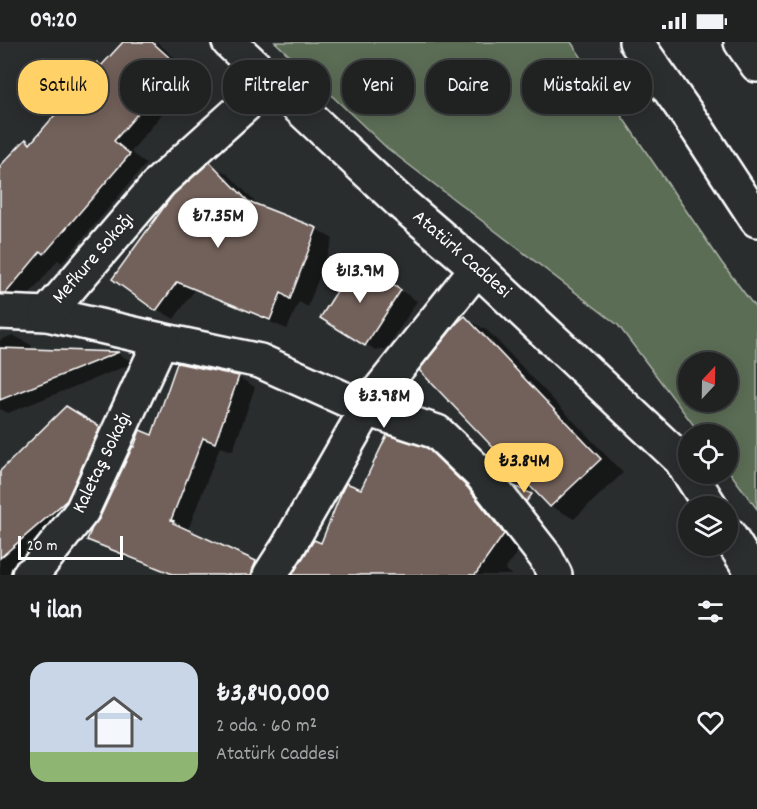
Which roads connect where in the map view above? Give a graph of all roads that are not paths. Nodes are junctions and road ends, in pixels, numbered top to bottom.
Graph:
1 (229, 42) edge
2 (636, 42) edge
3 (741, 42) edge
4 (249, 60) edge
5 (757, 65) edge
6 (235, 114) edge
7 (307, 114) edge
8 (757, 220) edge
9 (477, 268) junction
10 (0, 312) edge
11 (47, 314) junction
12 (161, 340) junction
13 (367, 409) junction
14 (678, 457) edge
15 (738, 550) edge
16 (29, 575) edge
17 (270, 575) edge
18 (555, 575) edge
19 (754, 575) edge

1 - 4 main road, Atatürk Caddesi
2 - 8 main road
3 - 5 main road
6 - 11 main road, Mefkure Sokağı
7 - 9 main road, Atatürk Caddesi
9 - 13 main road
9 - 14 main road, Atatürk Caddesi
10 - 11 main road
11 - 12 main road
12 - 13 main road
12 - 16 main road, Kaletaş Sokağı
13 - 17 main road
13 - 18 main road
15 - 19 main road

